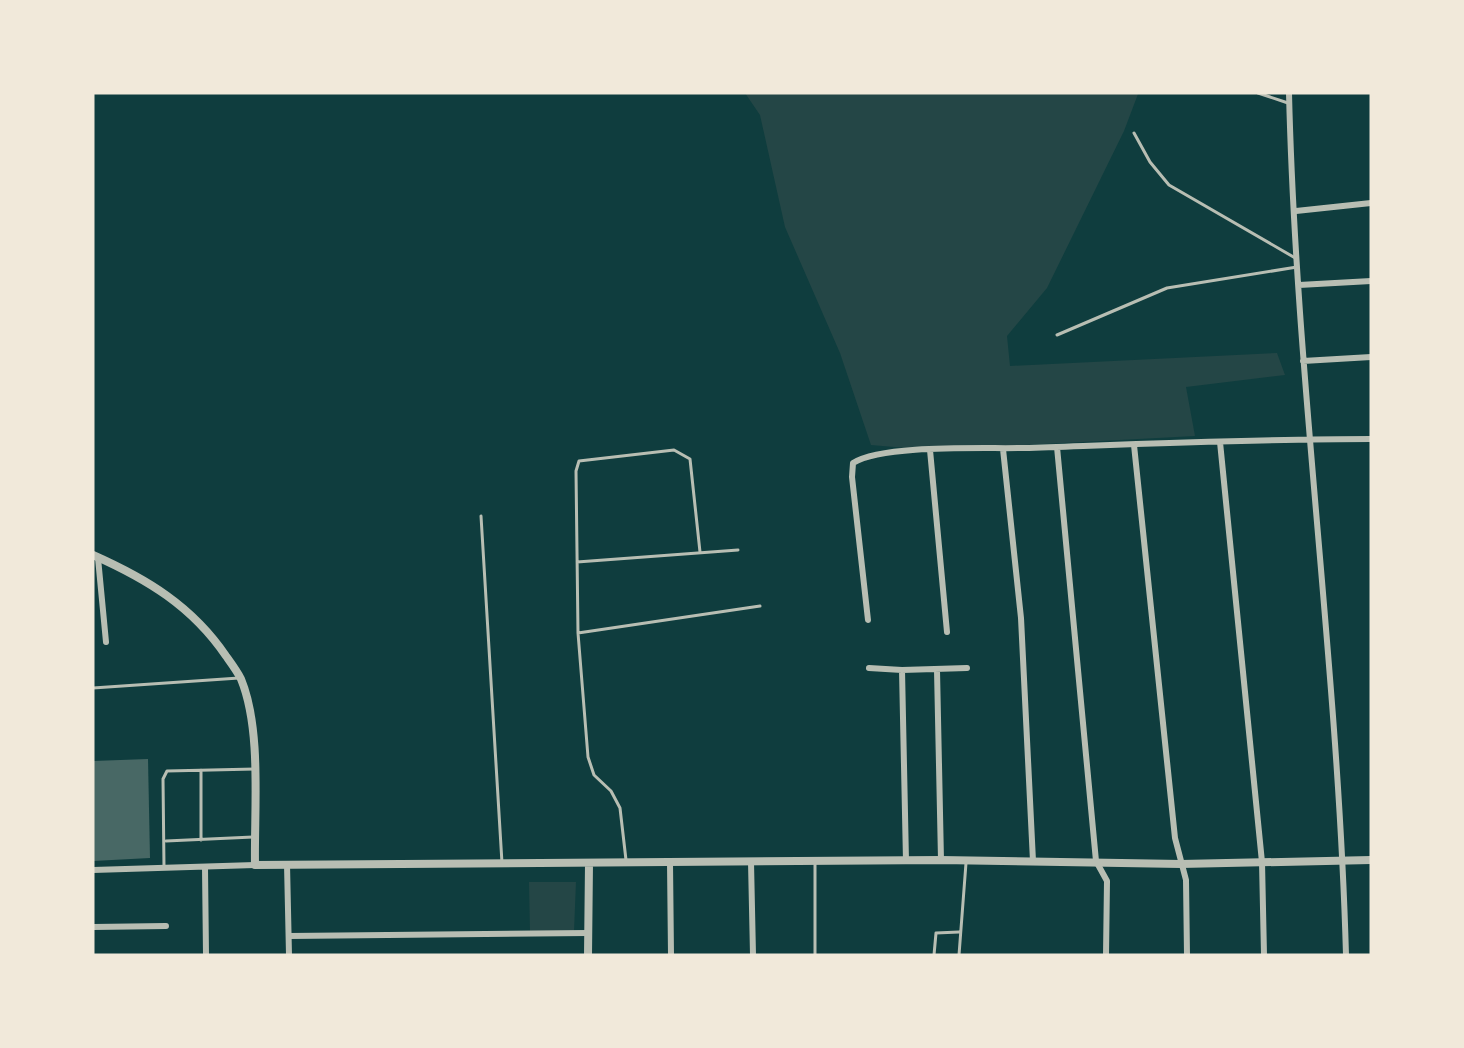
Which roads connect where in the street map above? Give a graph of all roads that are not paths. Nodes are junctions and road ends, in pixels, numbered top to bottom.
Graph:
1 (1258, 93) edge
2 (1289, 93) edge
3 (1289, 103) junction
4 (1134, 133) dead end
5 (1371, 203) edge
6 (1296, 212) junction
7 (1298, 263) junction
8 (1371, 281) edge
9 (1299, 285) junction
10 (1058, 335) dead end
11 (1371, 357) edge
12 (1303, 361) junction
13 (1310, 439) junction
14 (1371, 439) edge
15 (1220, 442) junction
16 (1134, 445) junction
17 (1057, 447) junction
18 (1003, 449) junction
19 (930, 450) junction
20 (481, 516) dead end
21 (738, 550) dead end
22 (700, 552) junction
23 (96, 556) edge
24 (577, 562) junction
25 (760, 606) dead end
26 (868, 620) dead end
27 (947, 632) dead end
28 (578, 633) junction
29 (106, 642) dead end
30 (868, 668) dead end
31 (968, 668) dead end
32 (902, 670) junction
33 (937, 670) junction
34 (240, 678) junction
35 (93, 688) edge
36 (201, 769) junction
37 (255, 769) junction
38 (254, 837) junction
39 (201, 840) junction
40 (166, 841) junction
41 (940, 860) junction
42 (1371, 860) edge
43 (906, 861) junction
44 (966, 861) junction
45 (1033, 861) junction
46 (1096, 861) junction
47 (1344, 861) junction
48 (752, 862) junction
49 (1262, 862) junction
50 (670, 863) junction
51 (815, 863) junction
52 (287, 864) junction
53 (589, 864) junction
54 (626, 864) junction
55 (1181, 864) junction
56 (255, 865) junction
57 (502, 865) junction
58 (164, 868) junction
59 (205, 868) junction
60 (93, 870) edge
61 (166, 926) dead end
62 (93, 927) edge
63 (959, 932) junction
64 (588, 933) junction
65 (289, 936) junction
66 (206, 955) edge
67 (289, 955) edge
68 (588, 955) edge
69 (671, 955) edge
70 (753, 955) edge
71 (815, 955) edge
72 (934, 955) edge
73 (959, 955) edge
74 (1106, 955) edge
75 (1187, 955) edge
76 (1264, 955) edge
77 (1346, 955) edge

1 - 3 lane
2 - 3 street
3 - 6 street
4 - 7 lane
5 - 6 street
6 - 7 street
7 - 9 street
7 - 10 lane
8 - 9 street
9 - 12 street
11 - 12 street
12 - 13 street
13 - 14 street
13 - 15 street
13 - 47 street
15 - 16 street
15 - 49 street
16 - 17 street
16 - 55 street
17 - 18 street
17 - 46 street
18 - 19 street
18 - 45 street
19 - 26 street
19 - 27 street
20 - 57 lane
21 - 22 lane
22 - 24 lane
22 - 24 lane
23 - 29 street
23 - 34 street
24 - 28 lane
25 - 28 lane
28 - 54 lane
30 - 32 street
31 - 33 street
32 - 33 street
32 - 43 street
33 - 41 street
34 - 35 lane
34 - 37 street
36 - 37 lane
36 - 39 lane
36 - 40 lane
37 - 38 street
38 - 39 lane
38 - 56 street
39 - 40 lane
40 - 58 lane
41 - 43 street
41 - 44 street
42 - 47 street
43 - 51 street
44 - 45 street
44 - 63 lane
45 - 46 street
46 - 55 street
46 - 74 street
47 - 49 street
47 - 77 street
48 - 50 street
48 - 51 street
48 - 70 street
49 - 55 street
49 - 76 street
50 - 54 street
50 - 69 street
51 - 71 lane
52 - 56 street
52 - 57 street
52 - 65 street
53 - 54 street
53 - 57 street
53 - 64 street
55 - 75 street
56 - 59 street
58 - 59 street
58 - 60 street
59 - 66 street
61 - 62 street
63 - 72 lane
63 - 73 lane
64 - 65 street
64 - 68 street
65 - 67 street

